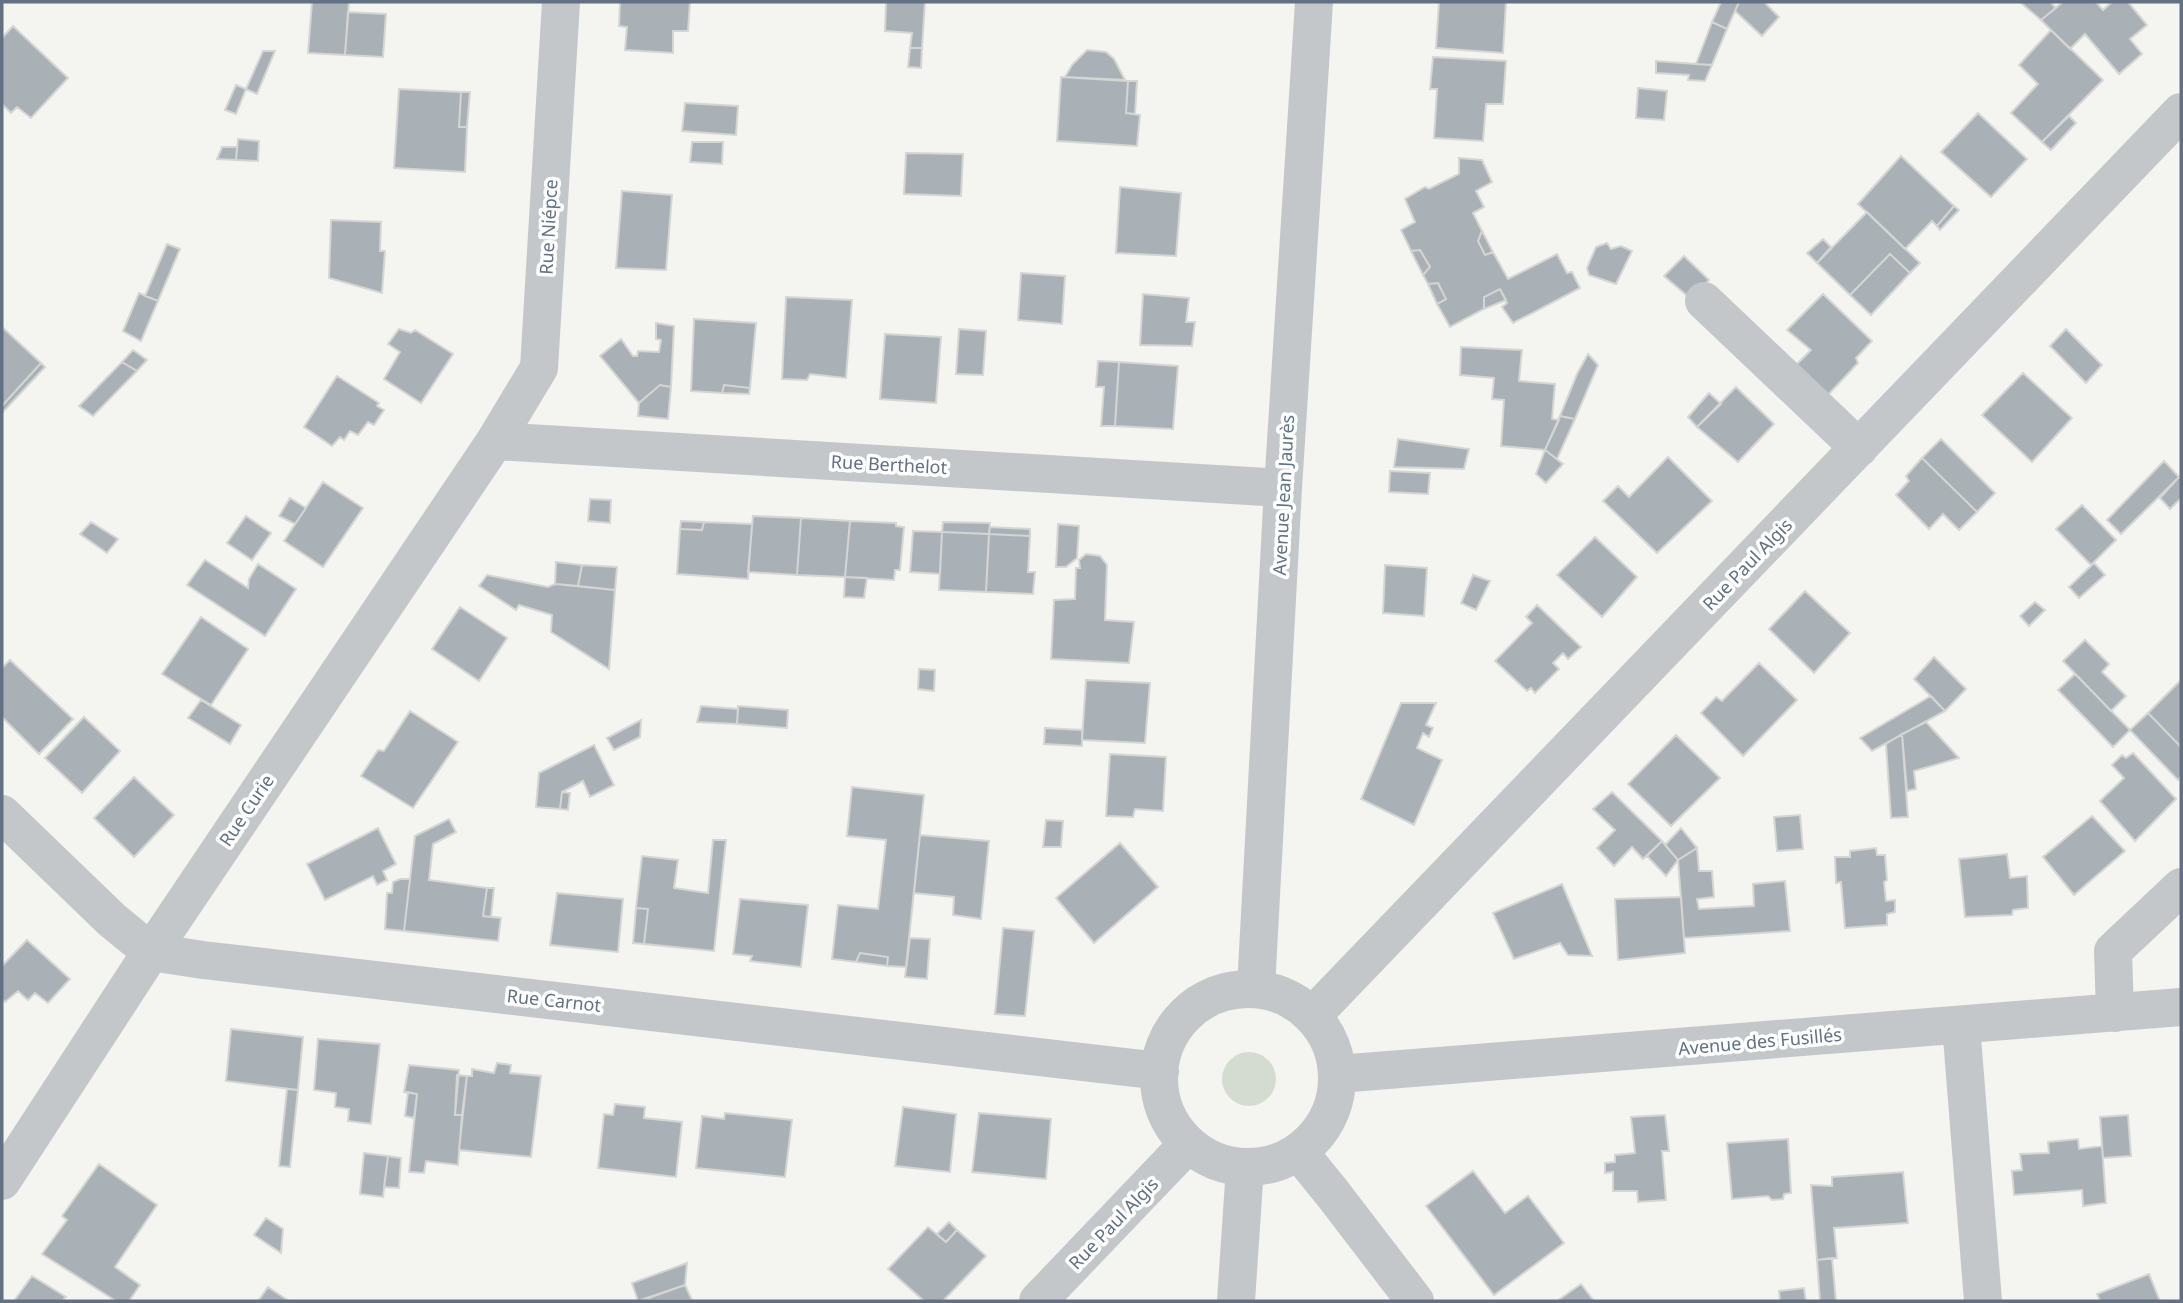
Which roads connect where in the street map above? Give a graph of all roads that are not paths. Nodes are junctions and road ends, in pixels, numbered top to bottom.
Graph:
1 (561, 2) edge
2 (1314, 2) edge
3 (2181, 112) edge
4 (1704, 301) dead end
5 (495, 441) junction
6 (1859, 448) junction
7 (1283, 488) junction
8 (2, 814) edge
9 (2181, 887) edge
10 (151, 952) junction
11 (1256, 988) junction
12 (2181, 1007) edge
13 (2115, 1013) junction
14 (1313, 1016) junction
15 (1961, 1025) junction
16 (1160, 1071) junction
17 (1338, 1074) junction
18 (1188, 1144) junction
19 (1298, 1152) junction
20 (1245, 1167) junction
21 (2, 1181) edge
22 (1038, 1301) edge
23 (1236, 1301) edge
24 (1415, 1301) edge
25 (1983, 1301) edge

1 - 5 street, Rue Niépce
2 - 7 street, Avenue Jean Jaurès
3 - 6 street, Rue Paul Algis
4 - 6 street
5 - 7 street, Rue Berthelot
5 - 10 street, Rue Curie
6 - 14 street, Rue Paul Algis
7 - 11 street, Avenue Jean Jaurès
8 - 10 street
9 - 13 street
10 - 16 street, Rue Carnot
10 - 21 street, Rue Curie
11 - 14 street
11 - 16 street
12 - 13 street, Avenue des Fusillés
13 - 15 street, Avenue des Fusillés
14 - 17 street
15 - 17 street, Avenue des Fusillés
15 - 25 street
16 - 18 street
17 - 19 street
18 - 20 street
18 - 22 street, Rue Paul Algis
19 - 20 street
19 - 24 street
20 - 23 street

